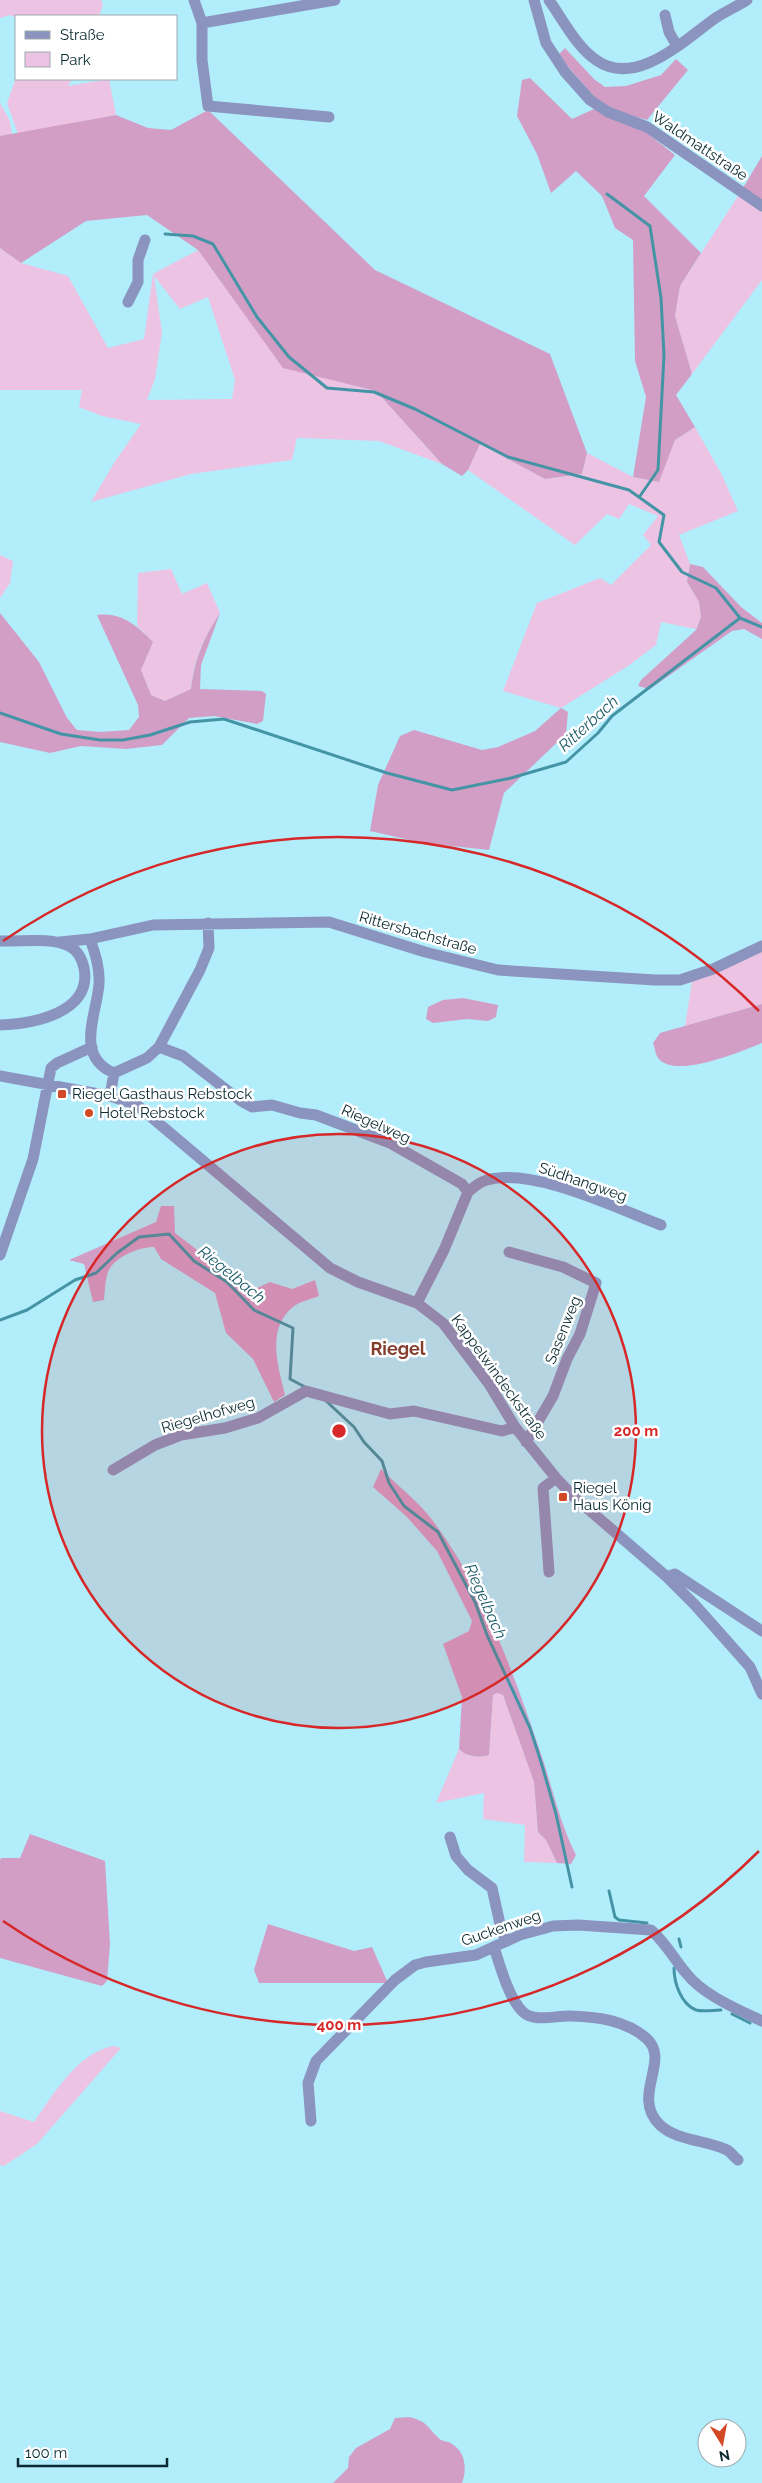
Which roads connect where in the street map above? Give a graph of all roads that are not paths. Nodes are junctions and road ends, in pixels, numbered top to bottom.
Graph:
1 (194, 0) edge
2 (335, 0) edge
3 (534, 0) edge
4 (549, 0) edge
5 (747, 0) edge
6 (665, 15) dead end
7 (202, 23) junction
8 (677, 46) junction
9 (329, 117) dead end
10 (762, 206) edge
11 (145, 240) dead end
12 (128, 302) dead end
13 (208, 923) junction
14 (90, 939) junction
15 (0, 941) edge
16 (60, 942) junction
17 (762, 946) edge
18 (0, 1025) edge
19 (92, 1047) junction
20 (159, 1047) junction
21 (114, 1074) junction
22 (0, 1076) edge
23 (47, 1085) junction
24 (110, 1096) junction
25 (468, 1192) junction
26 (661, 1225) dead end
27 (509, 1252) dead end
28 (0, 1255) edge
29 (418, 1303) junction
30 (515, 1427) junction
31 (526, 1442) junction
32 (113, 1470) dead end
33 (556, 1478) junction
34 (549, 1572) dead end
35 (667, 1577) junction
36 (762, 1631) edge
37 (762, 1694) edge
38 (450, 1837) dead end
39 (507, 1942) junction
40 (494, 1947) junction
41 (762, 2021) edge
42 (312, 2121) dead end
43 (738, 2160) dead end

1 - 7 street
2 - 7 street
3 - 10 street, Waldmattstraße
4 - 8 street
5 - 8 street
6 - 8 street
7 - 9 street
11 - 12 street
13 - 14 street, Rittersbachstraße
13 - 17 street, Rittersbachstraße
13 - 20 street
14 - 16 street, Rittersbachstraße
14 - 19 street
15 - 16 street
16 - 18 street
19 - 21 street
19 - 23 street
20 - 21 street
20 - 25 street, Riegelweg
21 - 24 street
22 - 23 street, Kappelwindeckstraße
23 - 24 street, Kappelwindeckstraße
23 - 28 street
24 - 29 street, Kappelwindeckstraße
25 - 26 street, Südhangweg
25 - 29 street
27 - 31 street, Sasenweg
29 - 30 street, Kappelwindeckstraße
30 - 31 street, Kappelwindeckstraße
30 - 32 street, Riegelhofweg
31 - 33 street, Kappelwindeckstraße
33 - 34 street
33 - 35 street, Kappelwindeckstraße
35 - 36 street
35 - 37 street, Kappelwindeckstraße
38 - 39 street
39 - 40 street, Guckenweg
39 - 41 street, Guckenweg
40 - 42 street, Guckenweg
40 - 43 street

